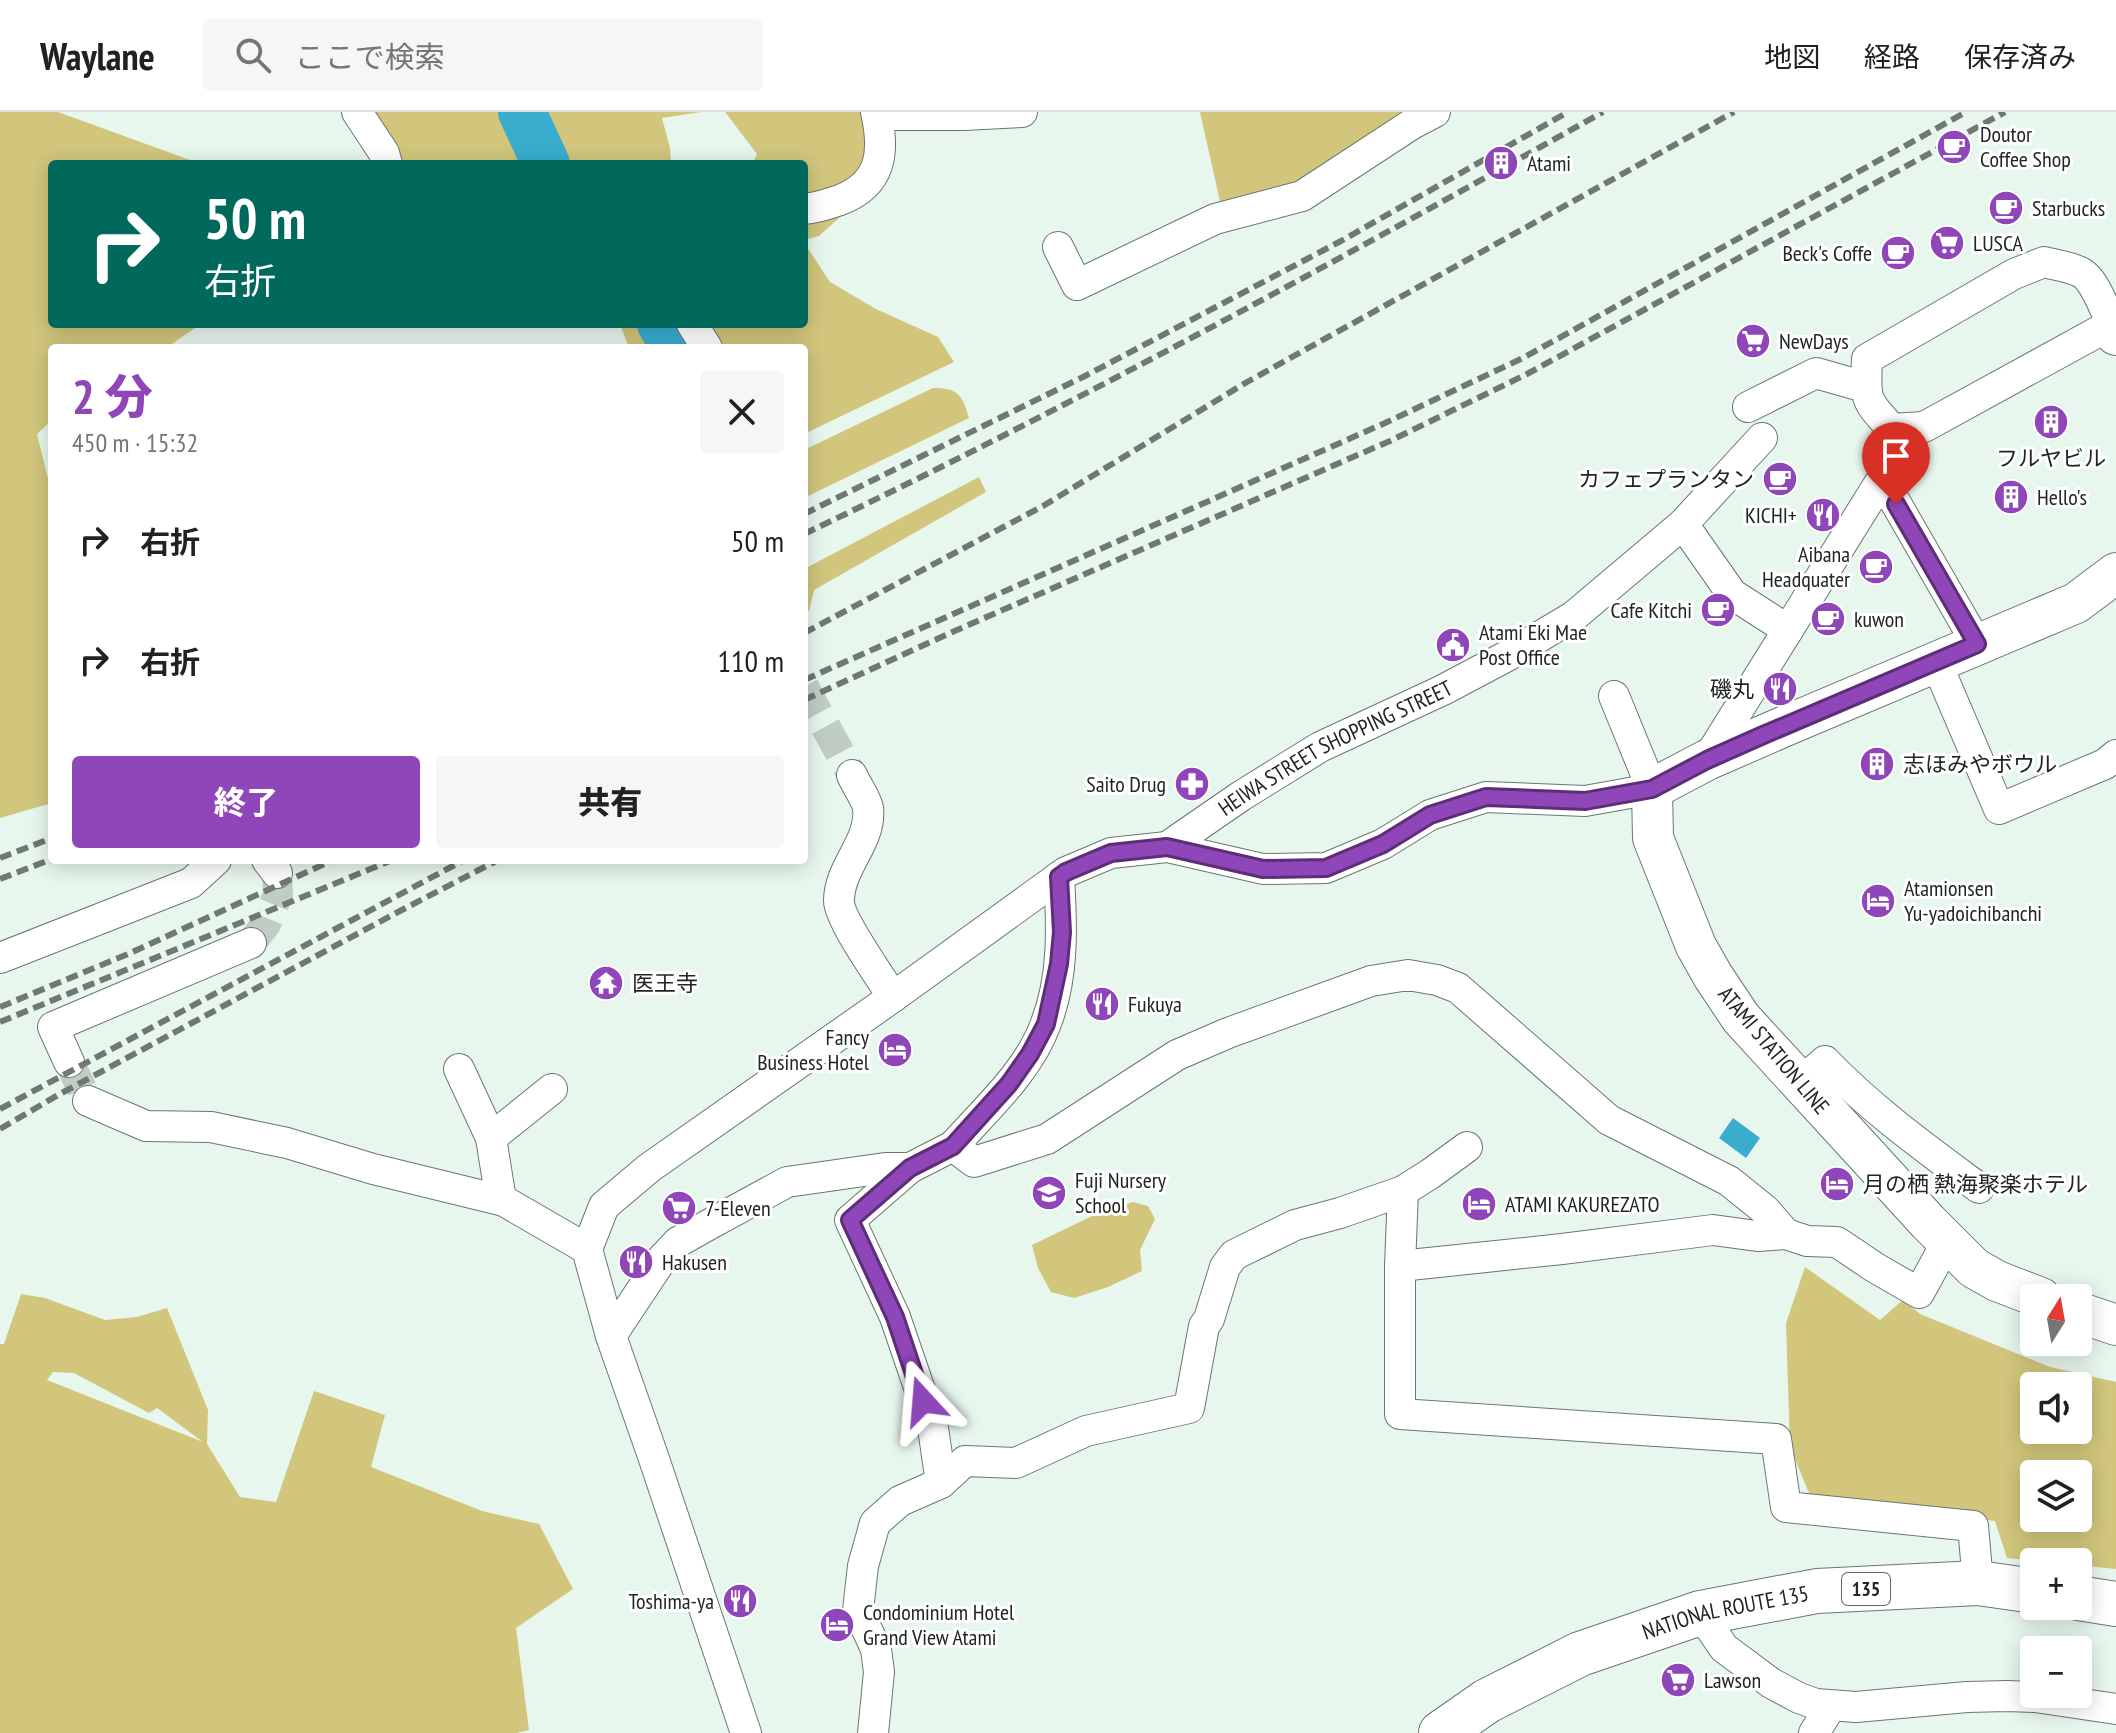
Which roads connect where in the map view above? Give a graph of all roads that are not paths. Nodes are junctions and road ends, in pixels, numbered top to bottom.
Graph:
1 (357, 112) edge
2 (1022, 112) edge
3 (877, 114) edge
4 (1416, 116) edge
5 (386, 160) edge
6 (808, 208) edge
7 (1058, 247) dead end
8 (2114, 330) edge
9 (1865, 387) junction
10 (1748, 407) dead end
11 (1762, 438) dead end
12 (1683, 524) junction
13 (2116, 573) edge
14 (1788, 630) junction
15 (1977, 644) junction
16 (1936, 662) junction
17 (1614, 696) dead end
18 (1717, 745) junction
19 (2116, 755) edge
20 (852, 775) tunnel mouth
21 (1652, 789) junction
22 (1167, 847) junction
23 (212, 864) edge
24 (1059, 877) junction
25 (251, 943) tunnel mouth
26 (0, 958) edge
27 (893, 997) junction
28 (69, 1062) tunnel mouth
29 (459, 1069) dead end
30 (1800, 1083) junction
31 (552, 1089) dead end
32 (94, 1103) tunnel mouth
33 (491, 1138) junction
34 (953, 1146) junction
35 (1467, 1147) dead end
36 (910, 1168) junction
37 (1979, 1188) dead end
38 (1403, 1191) junction
39 (501, 1200) junction
40 (1786, 1234) junction
41 (1947, 1242) junction
42 (587, 1249) junction
43 (1400, 1266) junction
44 (2020, 1290) edge
45 (2092, 1317) edge
46 (2116, 1325) edge
47 (611, 1336) junction
48 (941, 1483) junction
49 (1978, 1583) junction
50 (2020, 1589) edge
51 (2092, 1600) edge
52 (2116, 1604) edge
53 (1700, 1613) junction
54 (1831, 1706) junction
55 (2116, 1709) edge
56 (746, 1733) edge
57 (873, 1733) edge
58 (1441, 1733) edge
59 (1814, 1733) edge

1 - 5 street
2 - 3 street
3 - 6 street
4 - 7 street
8 - 9 street
8 - 9 street
9 - 10 street
11 - 12 street, HEIWA STREET SHOPPING STREET
12 - 14 street
12 - 22 street, HEIWA STREET SHOPPING STREET
13 - 15 main road
14 - 15 street
14 - 18 street
15 - 16 main road
16 - 18 main road
16 - 19 street
17 - 21 street
18 - 21 main road
20 - 27 street
21 - 22 street
21 - 30 main road, ATAMI STATION LINE
22 - 24 street
23 - 26 street
24 - 27 street
24 - 34 street
25 - 28 street
27 - 42 street
29 - 33 street
30 - 37 street
30 - 41 main road, ATAMI STATION LINE
31 - 33 street
32 - 39 street
33 - 39 street
34 - 36 street
34 - 40 street
35 - 38 street
36 - 47 street
36 - 48 street
38 - 43 street
38 - 48 street
39 - 42 street
40 - 41 street
40 - 43 street
41 - 44 main road, ATAMI STATION LINE
42 - 47 street
43 - 49 street
45 - 46 main road
47 - 56 street
48 - 57 street
49 - 50 highway, NATIONAL ROUTE 135 / 135
49 - 53 highway, NATIONAL ROUTE 135 / 135
51 - 52 highway
53 - 54 street
53 - 58 highway, NATIONAL ROUTE 135 / 135
54 - 55 street
54 - 59 street

